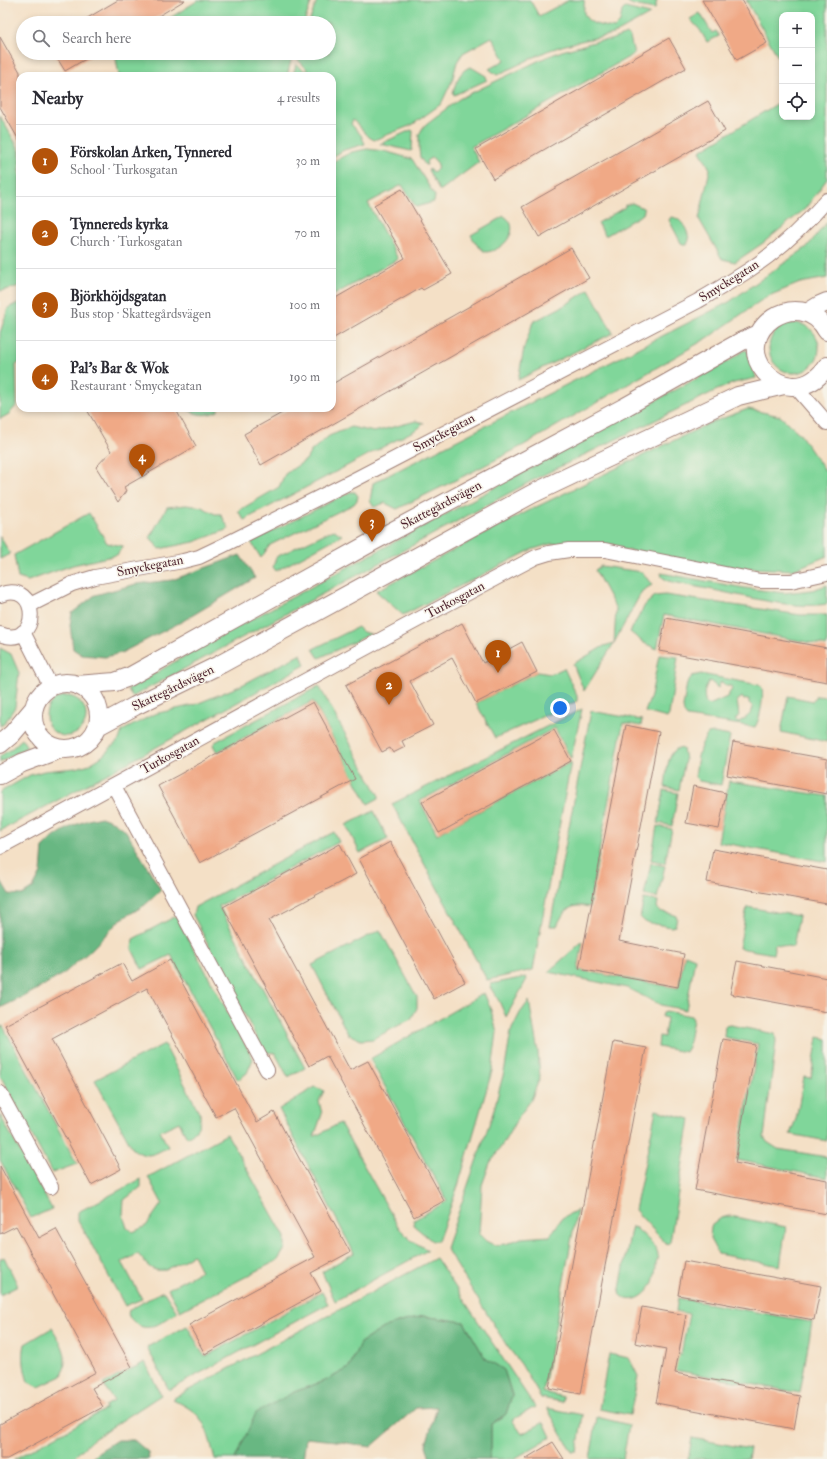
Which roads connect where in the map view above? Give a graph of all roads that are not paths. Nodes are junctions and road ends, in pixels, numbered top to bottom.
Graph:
1 (827, 200) edge
2 (827, 302) edge
3 (807, 314) junction
4 (827, 331) edge
5 (759, 334) junction
6 (827, 366) edge
7 (790, 385) junction
8 (827, 423) edge
9 (827, 573) edge
10 (0, 594) edge
11 (30, 605) junction
12 (23, 632) junction
13 (0, 634) edge
14 (77, 685) junction
15 (51, 687) junction
16 (34, 708) junction
17 (98, 726) junction
18 (0, 744) edge
19 (60, 749) junction
20 (0, 775) edge
21 (114, 786) junction
22 (0, 847) edge
23 (267, 1070) dead end
24 (0, 1094) edge
25 (51, 1187) dead end

1 - 11 street, Smyckegatan
2 - 3 street
3 - 4 street, Skattegårdsvägen
3 - 5 street, Skattegårdsvägen
5 - 7 street
5 - 14 street, Skattegårdsvägen
6 - 7 street, Skattegårdsvägen
7 - 8 street
7 - 17 street, Skattegårdsvägen
9 - 21 street, Turkosgatan
10 - 11 street
11 - 12 street
12 - 13 street
12 - 15 street
14 - 15 street, Skattegårdsvägen
14 - 17 street
15 - 16 street
16 - 18 street
16 - 19 street
17 - 19 street, Skattegårdsvägen
19 - 20 street, Skattegårdsvägen
21 - 22 street, Turkosgatan
21 - 23 street
24 - 25 street

